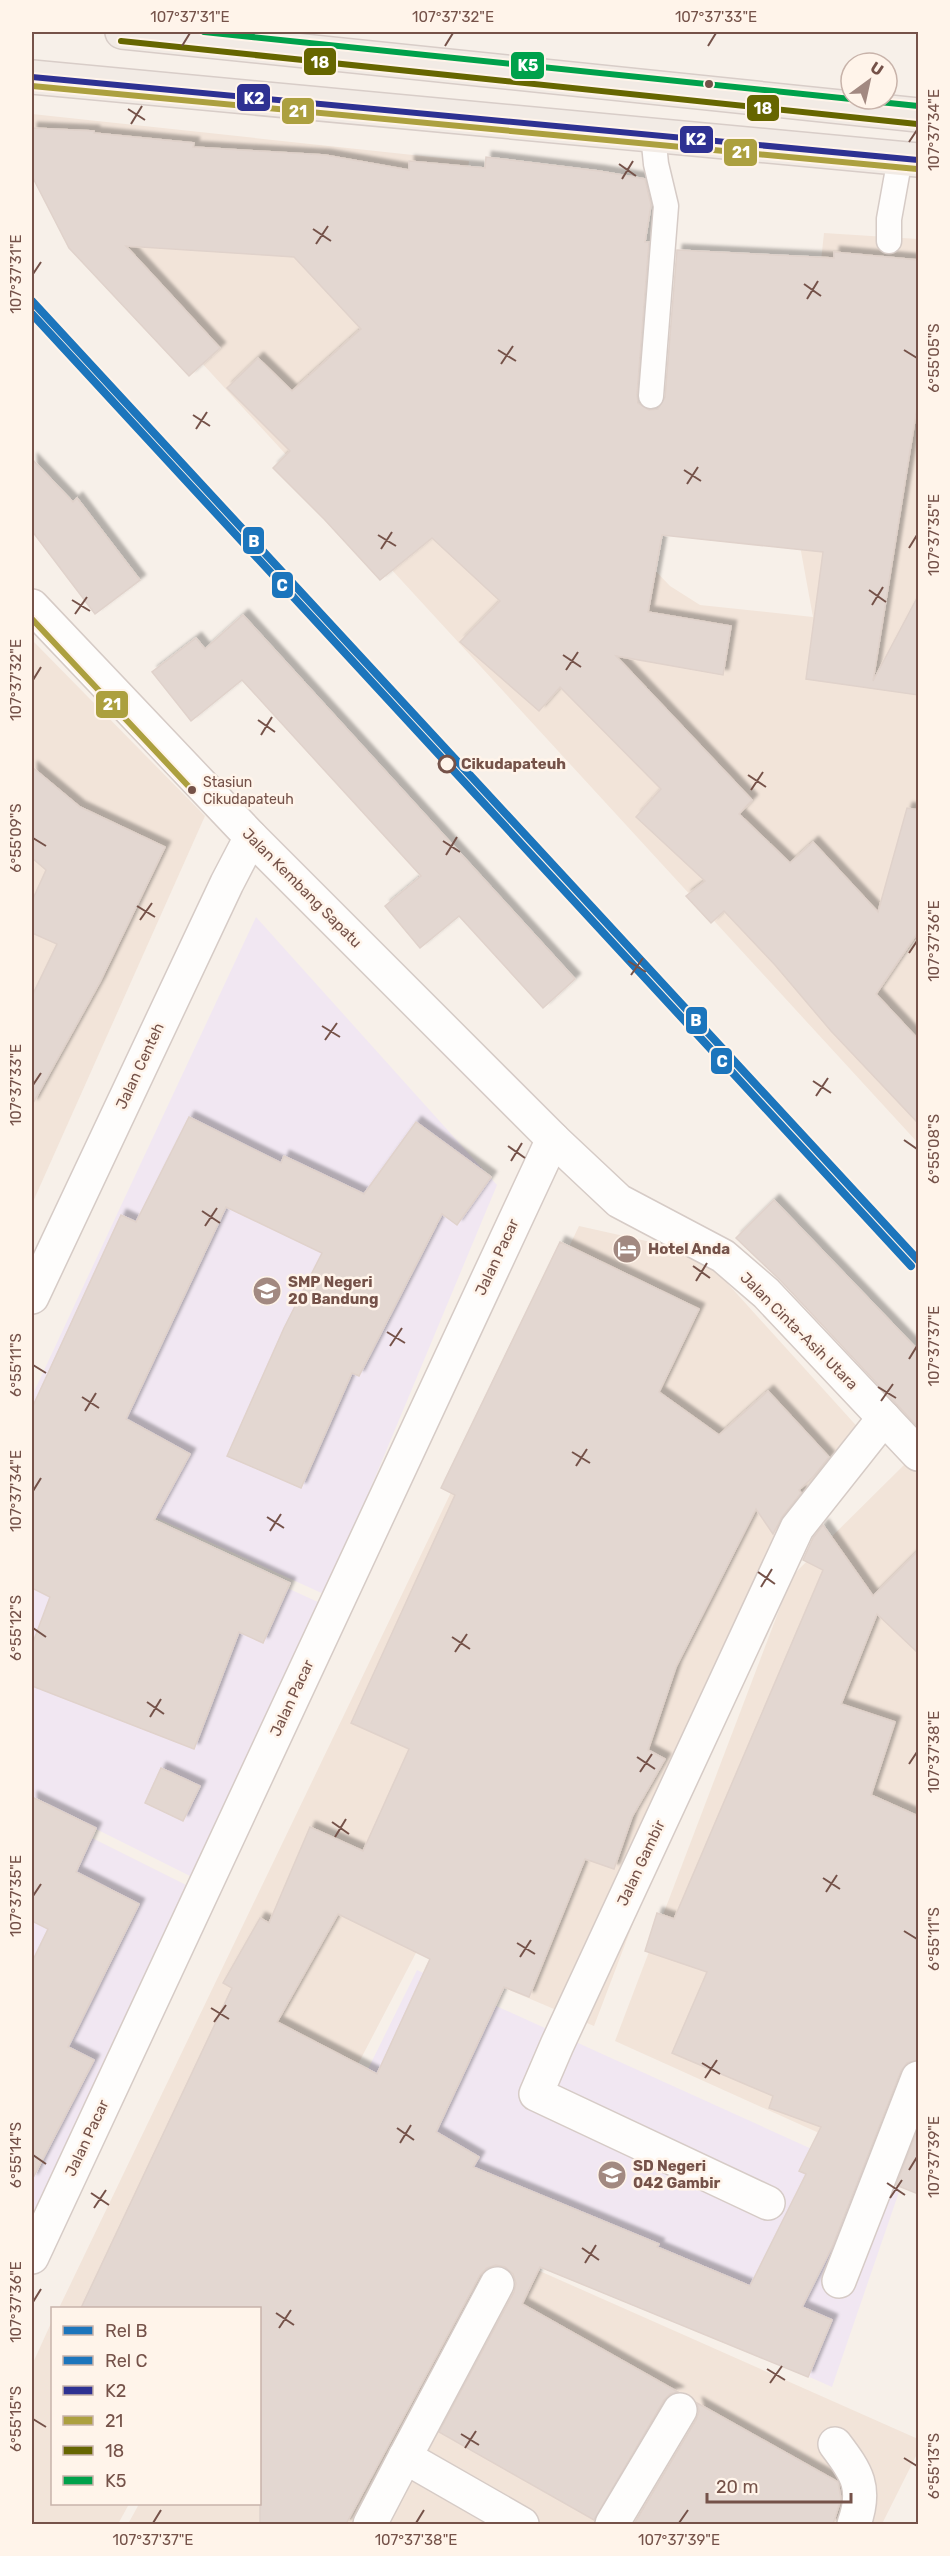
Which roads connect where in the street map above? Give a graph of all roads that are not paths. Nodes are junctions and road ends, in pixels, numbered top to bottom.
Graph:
1 (122, 32) edge
2 (32, 77) edge
3 (918, 115) edge
4 (653, 134) junction
5 (909, 159) edge
6 (889, 241) dead end
7 (651, 396) dead end
8 (32, 606) edge
9 (251, 837) junction
10 (553, 1139) junction
11 (32, 1296) edge
12 (884, 1418) junction
13 (918, 1455) edge
14 (918, 2078) edge
15 (768, 2203) dead end
16 (32, 2257) edge
17 (839, 2281) dead end
18 (497, 2284) dead end
19 (680, 2410) dead end
20 (835, 2444) dead end
21 (405, 2457) junction
22 (370, 2524) edge
23 (522, 2524) edge
24 (612, 2524) edge
25 (854, 2524) edge

1 - 3 main road
2 - 4 main road
4 - 5 main road
4 - 7 lane
5 - 6 lane
8 - 9 street, Jalan Kembang Sapatu
9 - 10 street, Jalan Kembang Sapatu
9 - 11 street, Jalan Centeh
10 - 12 street, Jalan Cinta-Asih Utara
10 - 16 street, Jalan Pacar
12 - 13 street, Jalan Cinta-Asih Utara
12 - 15 street, Jalan Gambir
14 - 17 street
18 - 21 street
19 - 24 street
20 - 25 street
21 - 22 street
21 - 23 street

